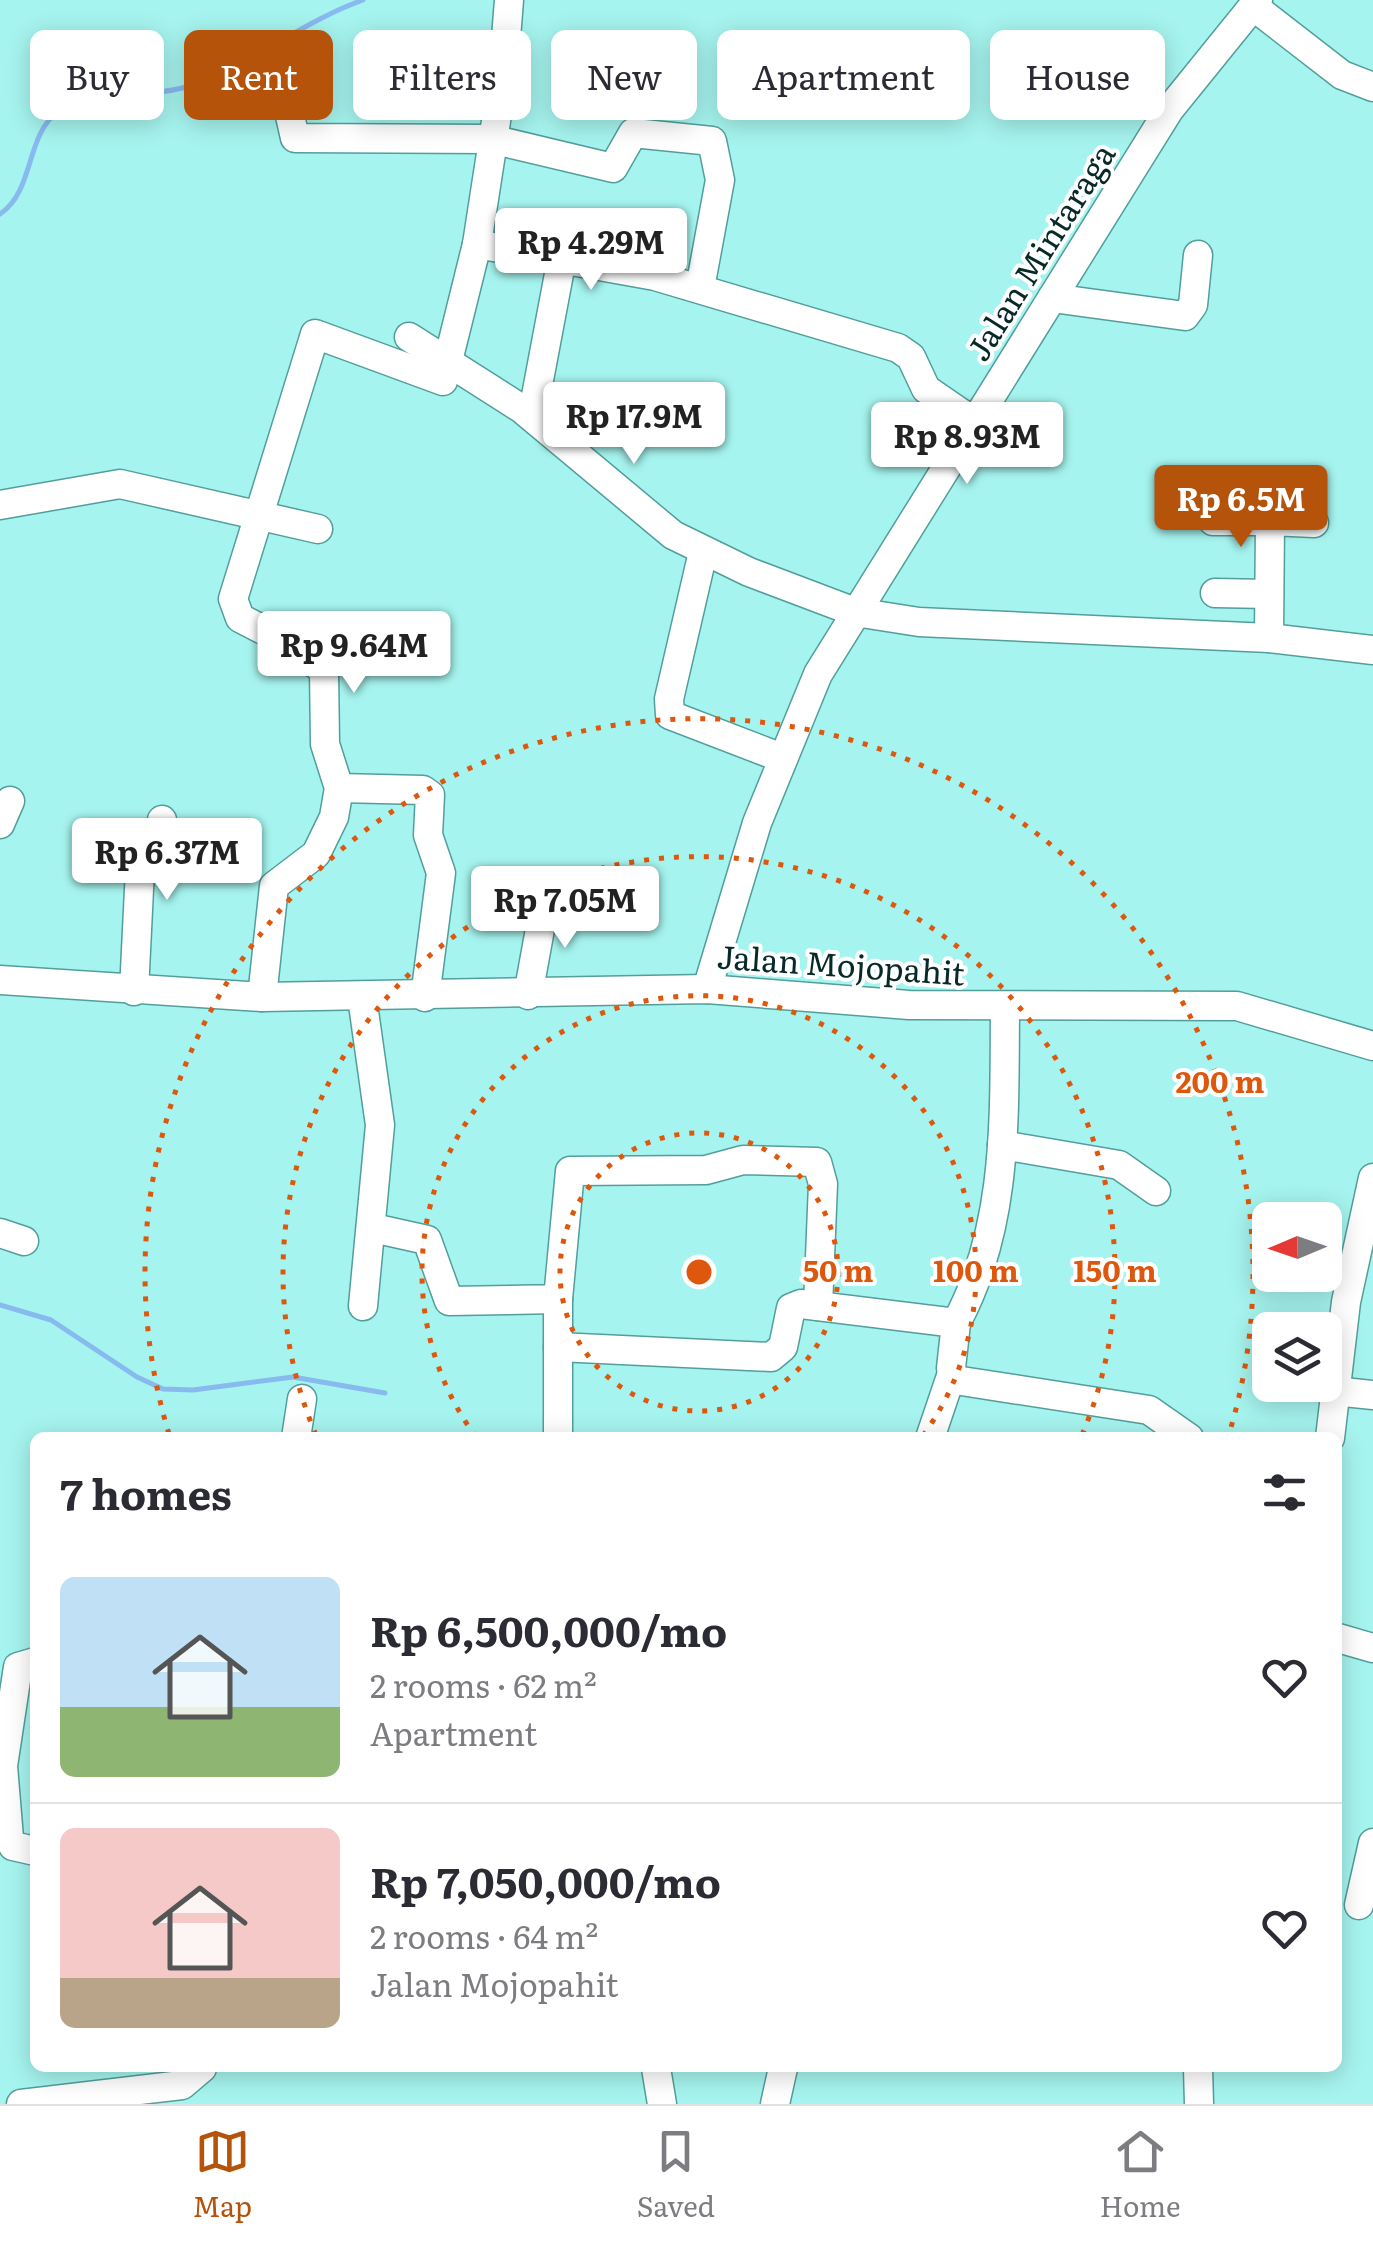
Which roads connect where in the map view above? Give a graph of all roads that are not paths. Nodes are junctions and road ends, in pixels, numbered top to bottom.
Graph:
1 (509, 0) edge
2 (1255, 3) edge
3 (1373, 87) edge
4 (291, 120) edge
5 (491, 139) junction
6 (476, 244) junction
7 (1198, 255) dead end
8 (562, 258) junction
9 (700, 288) junction
10 (1052, 298) junction
11 (409, 336) dead end
12 (532, 417) junction
13 (974, 422) junction
14 (0, 505) edge
15 (258, 514) junction
16 (1213, 521) dead end
17 (1270, 521) junction
18 (1314, 523) dead end
19 (318, 530) dead end
20 (703, 552) junction
21 (1214, 593) dead end
22 (1268, 594) junction
23 (855, 612) junction
24 (1269, 638) junction
25 (1373, 650) edge
26 (782, 758) junction
27 (340, 788) junction
28 (162, 820) dead end
29 (546, 896) dead end
30 (0, 980) edge
31 (707, 988) junction
32 (134, 991) junction
33 (528, 995) junction
34 (262, 997) junction
35 (362, 997) junction
36 (425, 997) junction
37 (1005, 1008) junction
38 (1373, 1046) edge
39 (1002, 1145) junction
40 (1373, 1178) edge
41 (1156, 1191) dead end
42 (372, 1228) junction
43 (558, 1299) junction
44 (363, 1306) dead end
45 (818, 1306) junction
46 (956, 1323) junction
47 (1342, 1340) edge
48 (558, 1347) junction
49 (951, 1376) junction
50 (1342, 1392) edge
51 (1373, 1395) edge
52 (302, 1399) dead end
53 (1333, 1402) edge
54 (297, 1432) edge
55 (558, 1432) edge
56 (932, 1432) edge
57 (1181, 1432) edge
58 (1331, 1432) edge
59 (1342, 1639) edge
60 (1373, 1648) edge
61 (30, 1662) edge
62 (1373, 1843) edge
63 (30, 1851) edge
64 (1356, 1904) edge
65 (657, 2072) edge
66 (781, 2072) edge
67 (1198, 2072) edge
68 (192, 2086) edge
69 (22, 2104) edge
70 (662, 2104) edge
71 (775, 2104) edge
72 (1200, 2104) edge

1 - 5 street
2 - 3 street
2 - 10 street, Jalan Mintaraga
4 - 5 street
5 - 6 street
5 - 9 street
6 - 8 street
6 - 15 street
7 - 10 street
8 - 9 street
8 - 12 street
9 - 13 street
10 - 13 street, Jalan Mintaraga
11 - 12 street
12 - 20 street
13 - 23 street, Jalan Mintaraga
14 - 15 street
15 - 19 street
15 - 27 street
16 - 17 street
17 - 18 street
17 - 22 street
20 - 23 street
20 - 26 street
21 - 22 street
22 - 24 street
23 - 24 street
23 - 26 street, Jalan Mintaraga
24 - 25 street
26 - 31 street, Jalan Mintaraga
27 - 34 street
27 - 36 street
28 - 32 street
29 - 33 street
30 - 32 street, Jalan Mojopahit
31 - 33 street, Jalan Mojopahit
31 - 37 street, Jalan Mojopahit
32 - 34 street, Jalan Mojopahit
33 - 36 street, Jalan Mojopahit
34 - 35 street, Jalan Mojopahit
35 - 36 street, Jalan Mojopahit
35 - 42 street
37 - 38 street, Jalan Mojopahit
37 - 39 street
39 - 41 street
39 - 46 street
40 - 47 street
42 - 43 street
42 - 44 street
43 - 45 street
43 - 48 street
45 - 46 street
45 - 48 street
46 - 49 street
48 - 55 street
49 - 56 street
49 - 57 street
50 - 51 street
52 - 54 street
53 - 58 street
59 - 60 street
61 - 63 street
62 - 64 street
65 - 70 street
66 - 71 street
67 - 72 street
68 - 69 street

